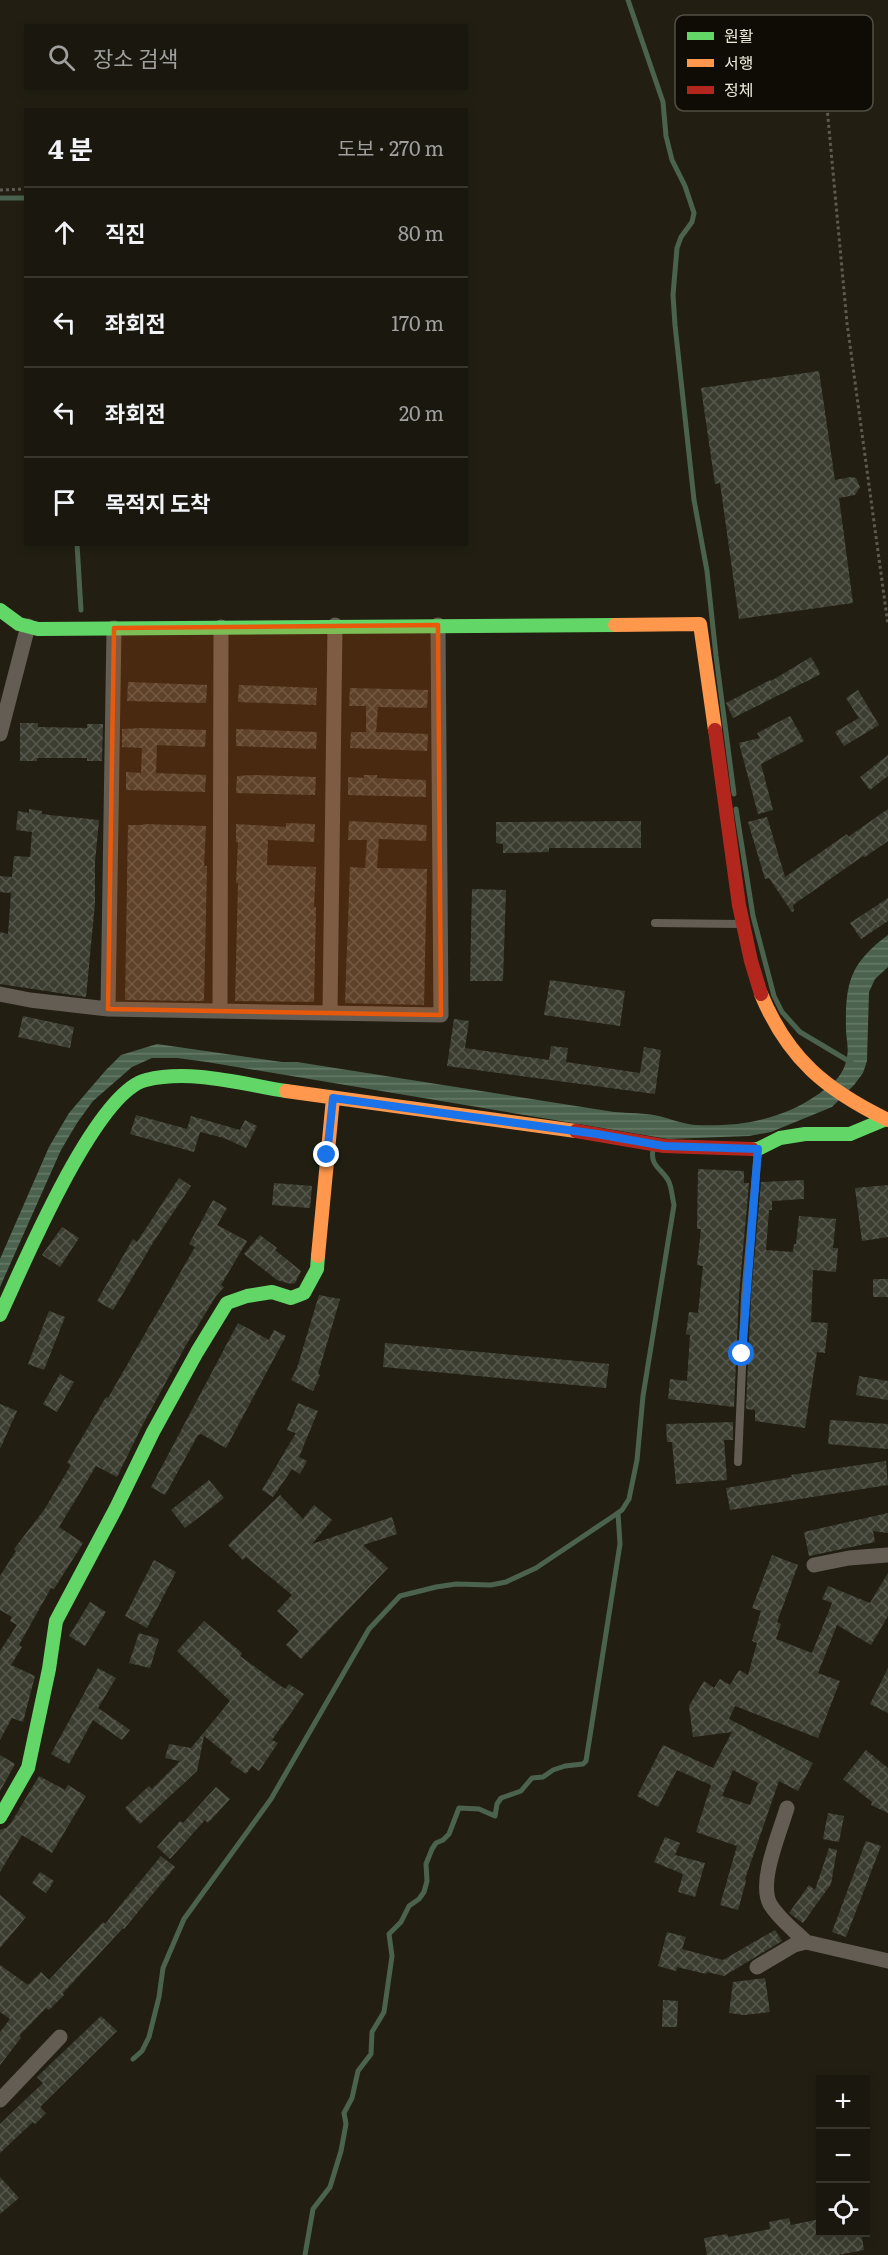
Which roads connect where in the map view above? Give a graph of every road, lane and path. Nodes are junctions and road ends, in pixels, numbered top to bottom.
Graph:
1 (827, 111) edge
2 (24, 189) edge
3 (0, 190) edge
4 (0, 610) edge
5 (438, 625) junction
6 (888, 625) edge
7 (27, 626) junction
8 (335, 626) junction
9 (221, 627) junction
10 (114, 628) junction
11 (0, 734) edge
12 (655, 923) dead end
13 (742, 924) junction
14 (0, 994) edge
15 (108, 1009) junction
16 (220, 1011) junction
17 (330, 1013) junction
18 (333, 1098) junction
19 (887, 1119) edge
20 (758, 1149) junction
21 (0, 1315) edge
22 (738, 1462) dead end
23 (888, 1556) edge
24 (814, 1565) dead end
25 (787, 1808) dead end
26 (0, 1817) edge
27 (807, 1942) junction
28 (888, 1961) edge
29 (757, 1966) dead end
30 (60, 2037) dead end
31 (0, 2100) edge

1 - 6 path
2 - 3 path
4 - 7 street
5 - 8 street
5 - 13 street
5 - 17 street
7 - 10 street
7 - 11 street
8 - 9 street
8 - 17 street
9 - 10 street
9 - 16 street
10 - 15 street
12 - 13 lane
13 - 19 street
14 - 15 street
15 - 16 street
16 - 17 street
18 - 20 street
18 - 21 street
18 - 26 street
19 - 20 street
20 - 22 lane
23 - 24 street
25 - 27 street
27 - 28 street
27 - 29 street
30 - 31 street

